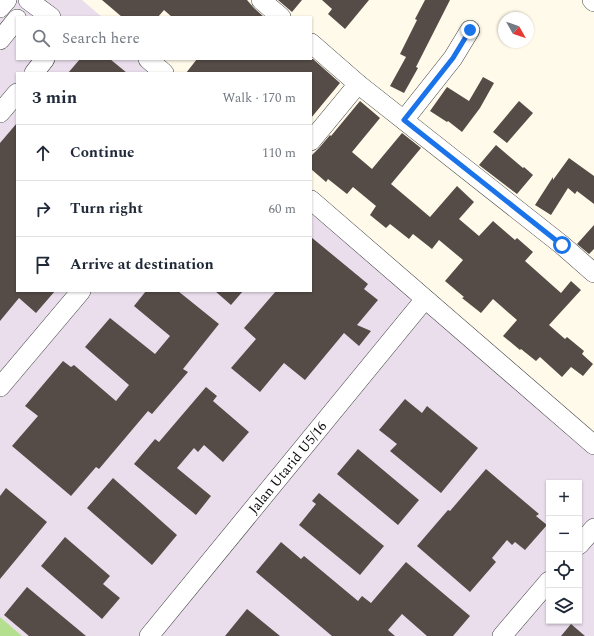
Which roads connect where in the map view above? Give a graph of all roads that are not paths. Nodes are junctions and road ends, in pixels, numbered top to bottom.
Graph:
1 (6, 0) edge
2 (261, 0) edge
3 (29, 1) edge
4 (0, 8) edge
5 (19, 16) edge
6 (50, 16) edge
7 (280, 16) edge
8 (16, 20) edge
9 (470, 30) dead end
10 (0, 40) edge
11 (312, 44) edge
12 (44, 60) edge
13 (149, 60) edge
14 (35, 72) edge
15 (163, 72) edge
16 (358, 84) junction
17 (16, 94) edge
18 (0, 113) edge
19 (404, 120) junction
20 (312, 141) edge
21 (312, 201) edge
22 (594, 273) edge
23 (79, 292) edge
24 (425, 299) junction
25 (0, 387) edge
26 (594, 444) edge
27 (594, 528) edge
28 (582, 542) edge
29 (546, 585) edge
30 (149, 636) edge
31 (502, 636) edge

1 - 4 street
2 - 7 street
3 - 5 street
3 - 6 street
8 - 10 street
9 - 19 street
11 - 16 street
12 - 14 street
13 - 15 street
16 - 19 street
16 - 20 street
17 - 18 street
19 - 22 street
21 - 24 street
23 - 25 street
24 - 26 street
24 - 30 street, Jalan Utarid U5/16
27 - 28 street
29 - 31 street

